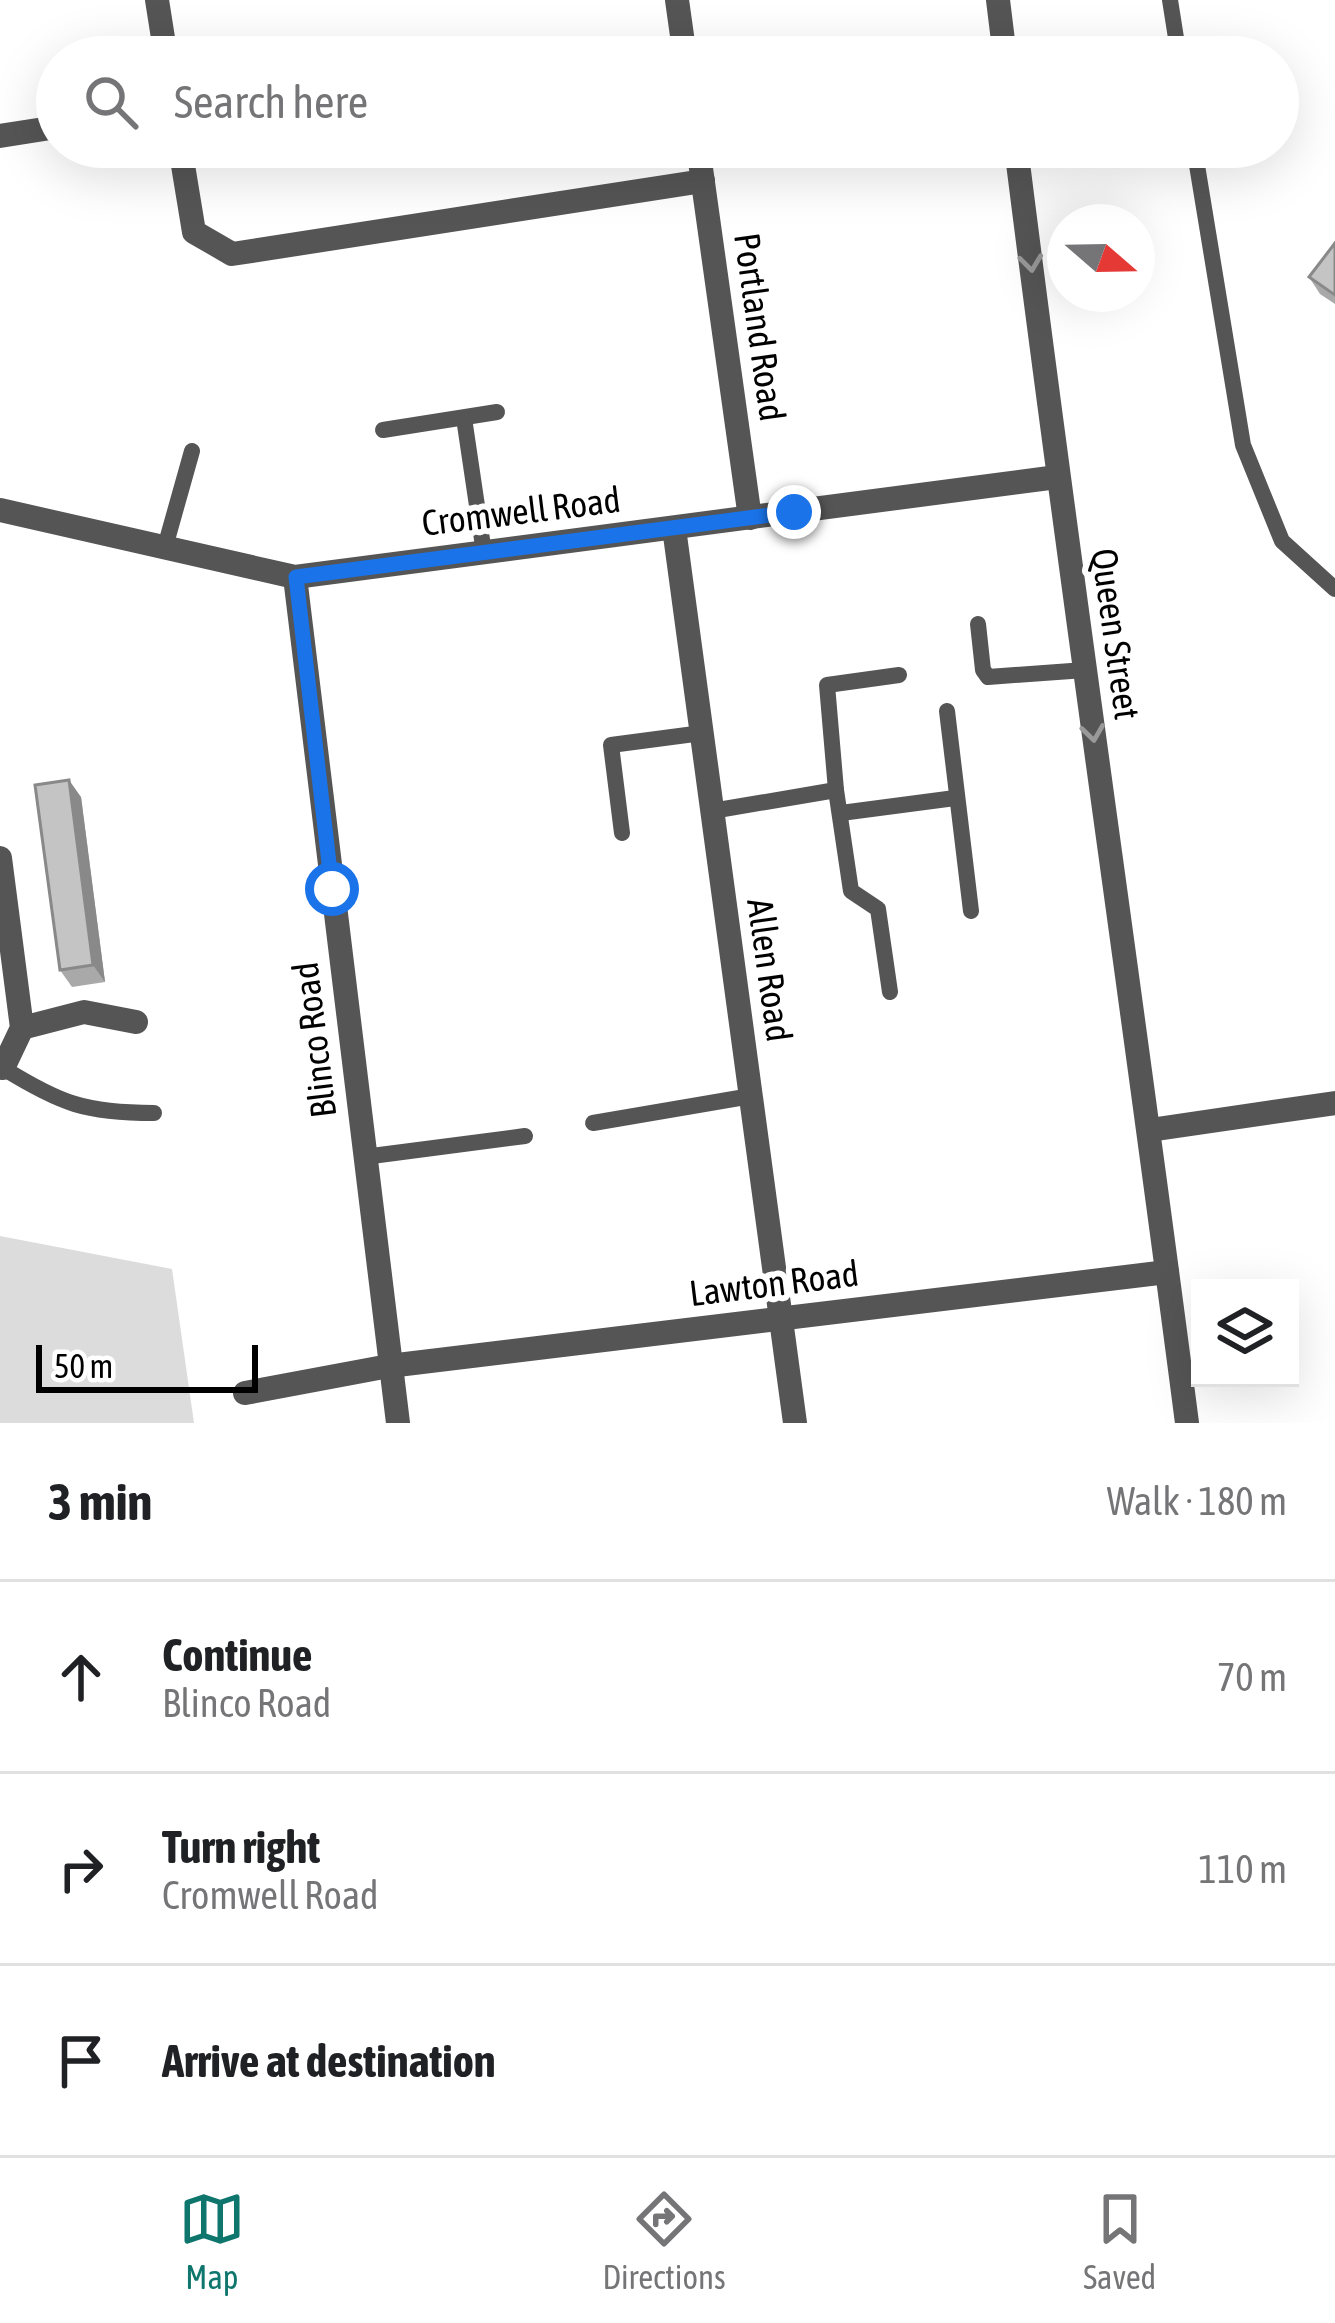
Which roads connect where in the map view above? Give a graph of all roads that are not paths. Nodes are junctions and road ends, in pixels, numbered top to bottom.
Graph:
1 (157, 0) edge
2 (677, 0) edge
3 (998, 0) edge
4 (1169, 0) edge
5 (163, 36) edge
6 (682, 36) edge
7 (1002, 36) edge
8 (1175, 36) edge
9 (36, 130) edge
10 (0, 136) edge
11 (183, 168) edge
12 (701, 168) edge
13 (1019, 168) edge
14 (1198, 168) edge
15 (703, 181) junction
16 (497, 412) dead end
17 (464, 418) junction
18 (383, 430) dead end
19 (192, 451) dead end
20 (1057, 478) junction
21 (0, 510) edge
22 (750, 518) junction
23 (674, 528) junction
24 (165, 547) junction
25 (484, 553) junction
26 (296, 577) junction
27 (1335, 590) edge
28 (978, 624) dead end
29 (1084, 670) junction
30 (899, 675) dead end
31 (947, 711) dead end
32 (702, 733) junction
33 (836, 790) junction
34 (955, 798) junction
35 (712, 811) junction
36 (841, 814) junction
37 (622, 833) dead end
38 (0, 864) edge
39 (971, 911) dead end
40 (890, 992) dead end
41 (136, 1022) dead end
42 (22, 1028) junction
43 (3, 1068) joint
44 (751, 1096) junction
45 (1335, 1103) edge
46 (154, 1113) dead end
47 (593, 1123) dead end
48 (1150, 1130) junction
49 (525, 1136) dead end
50 (364, 1157) junction
51 (1167, 1272) junction
52 (781, 1319) junction
53 (389, 1366) junction
54 (245, 1393) dead end
55 (398, 1423) edge
56 (795, 1423) edge
57 (1187, 1423) edge

1 - 5 street
2 - 6 street
3 - 7 street
4 - 8 lane
9 - 10 street
11 - 15 street
12 - 15 street, Portland Road
13 -> 20 street, Queen Street
14 - 27 lane
15 - 22 street, Portland Road
16 - 17 lane
17 - 18 lane
17 - 25 lane
19 - 24 lane
20 - 22 street, Cromwell Road
20 - 29 street, Queen Street
21 - 24 street, Cromwell Road
22 - 23 street, Cromwell Road
23 - 25 street, Cromwell Road
23 - 32 street, Allen Road
24 - 26 street, Cromwell Road
25 - 26 street, Cromwell Road
26 - 50 street, Blinco Road
28 - 29 lane
29 -> 48 street, Queen Street
30 - 33 lane
31 - 34 lane
32 - 35 street, Allen Road
32 - 37 lane
33 - 35 lane
33 - 36 lane
34 - 36 lane
34 - 39 lane
35 - 44 street, Allen Road
36 - 40 lane
38 - 42 street
41 - 42 street
42 - 43 street
43 - 46 lane
44 - 47 lane
44 - 52 street, Allen Road
45 - 48 street
48 - 51 street, Queen Street
49 - 50 lane
50 - 53 street, Blinco Road
51 - 52 street, Lawton Road
51 - 57 street, Queen Street
52 - 53 street, Lawton Road
52 - 56 street, Allen Road
53 - 54 street, Lawton Road
53 - 55 street, Blinco Road

